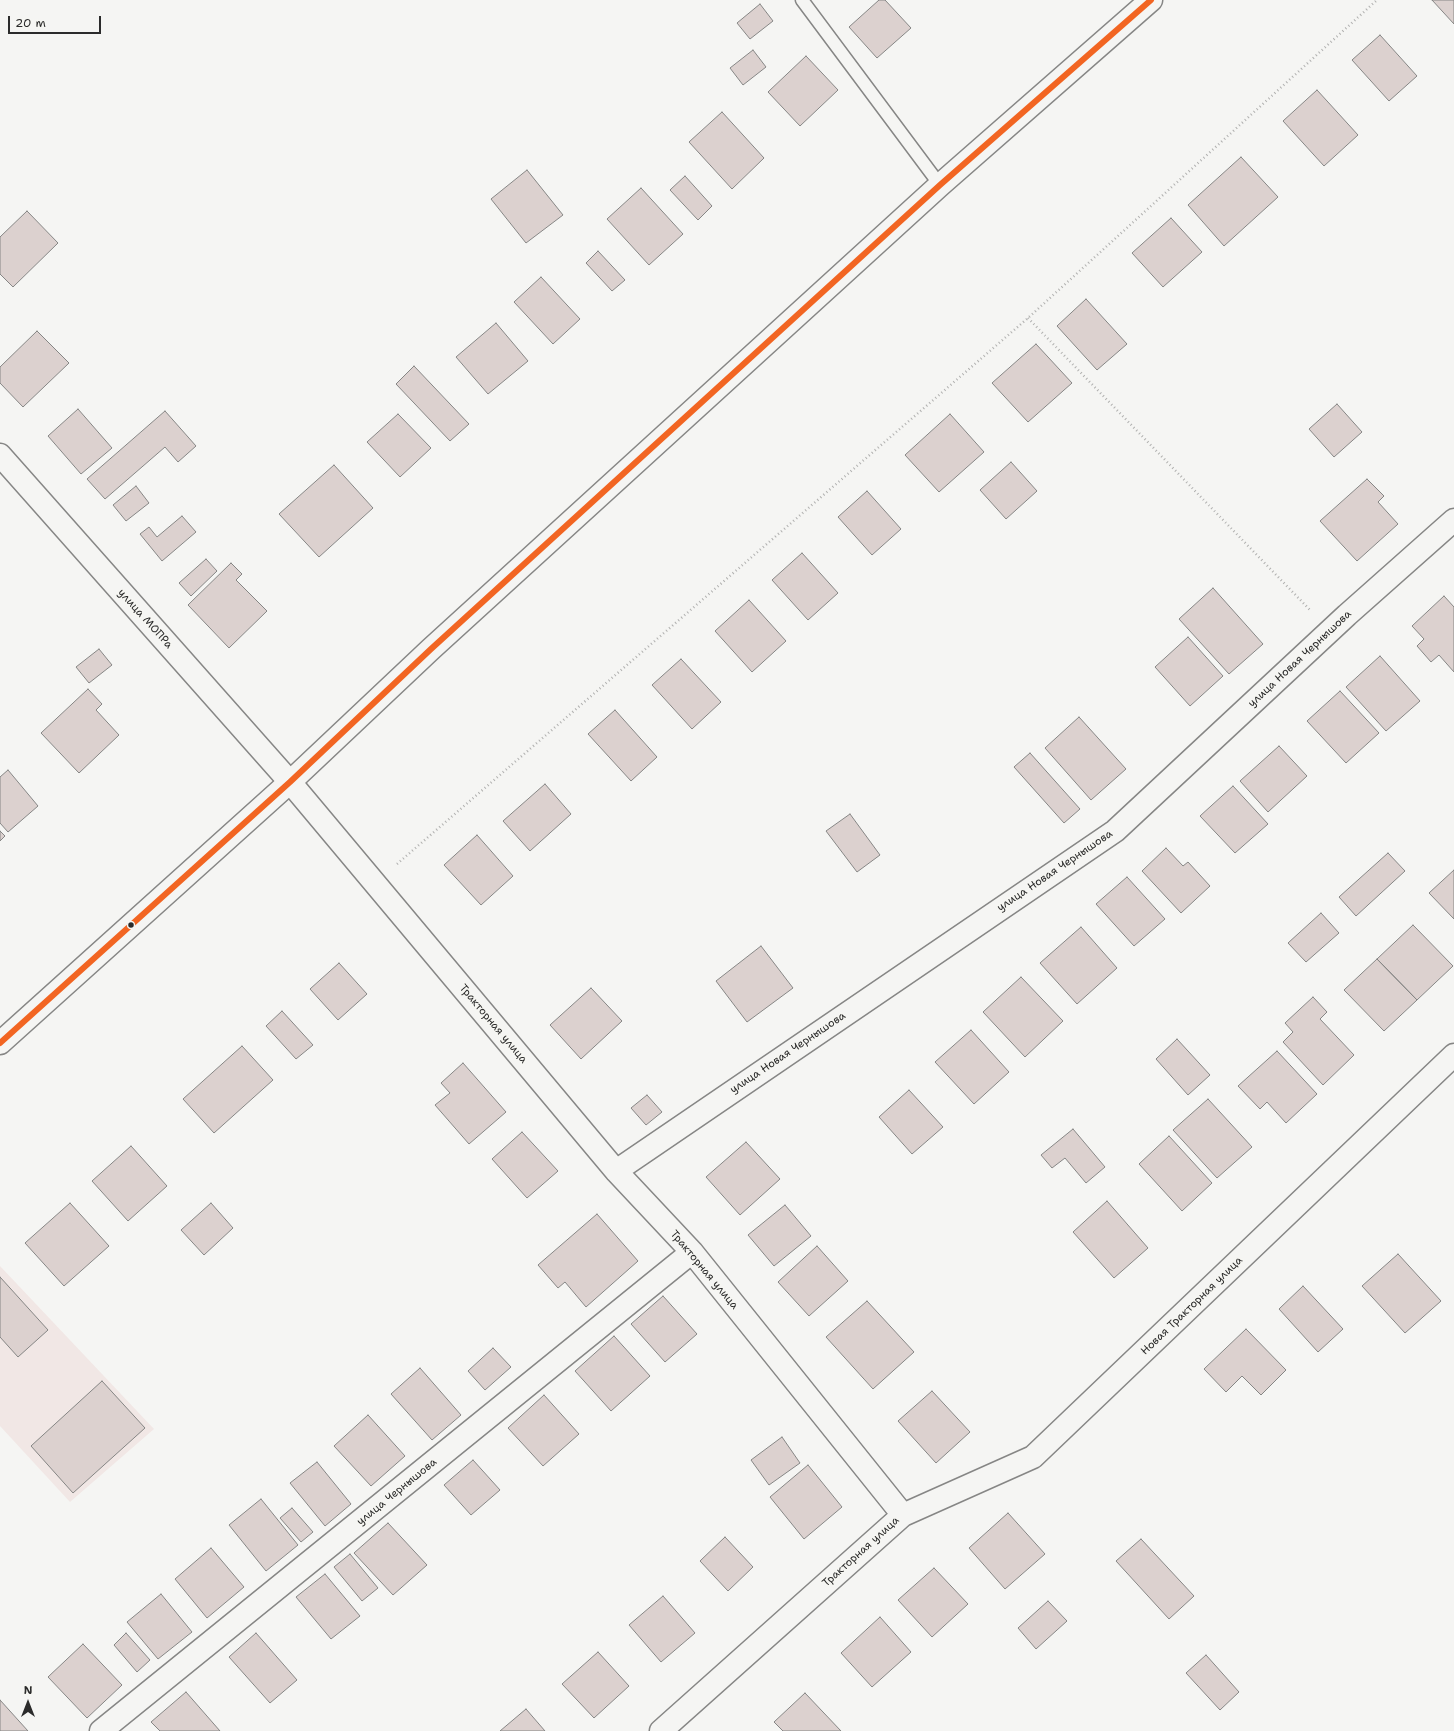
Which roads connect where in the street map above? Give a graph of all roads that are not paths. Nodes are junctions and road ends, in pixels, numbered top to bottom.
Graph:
1 (802, 0) edge
2 (1151, 0) edge
3 (940, 185) junction
4 (0, 455) edge
5 (1454, 520) edge
6 (290, 782) junction
7 (0, 1043) edge
8 (1454, 1056) edge
9 (616, 1171) junction
10 (692, 1252) junction
11 (903, 1515) junction
12 (101, 1731) edge
13 (661, 1731) edge

1 - 3 lane
2 - 3 street
3 - 6 street
4 - 6 street, улица МОПРа
5 - 9 street, улица Новая Чернышова
6 - 7 street
6 - 9 street, Тракторная улица
8 - 11 street, Новая Тракторная улица
9 - 10 street, Тракторная улица
10 - 11 street, Тракторная улица
10 - 12 street, улица Чернышова
11 - 13 street, Тракторная улица

